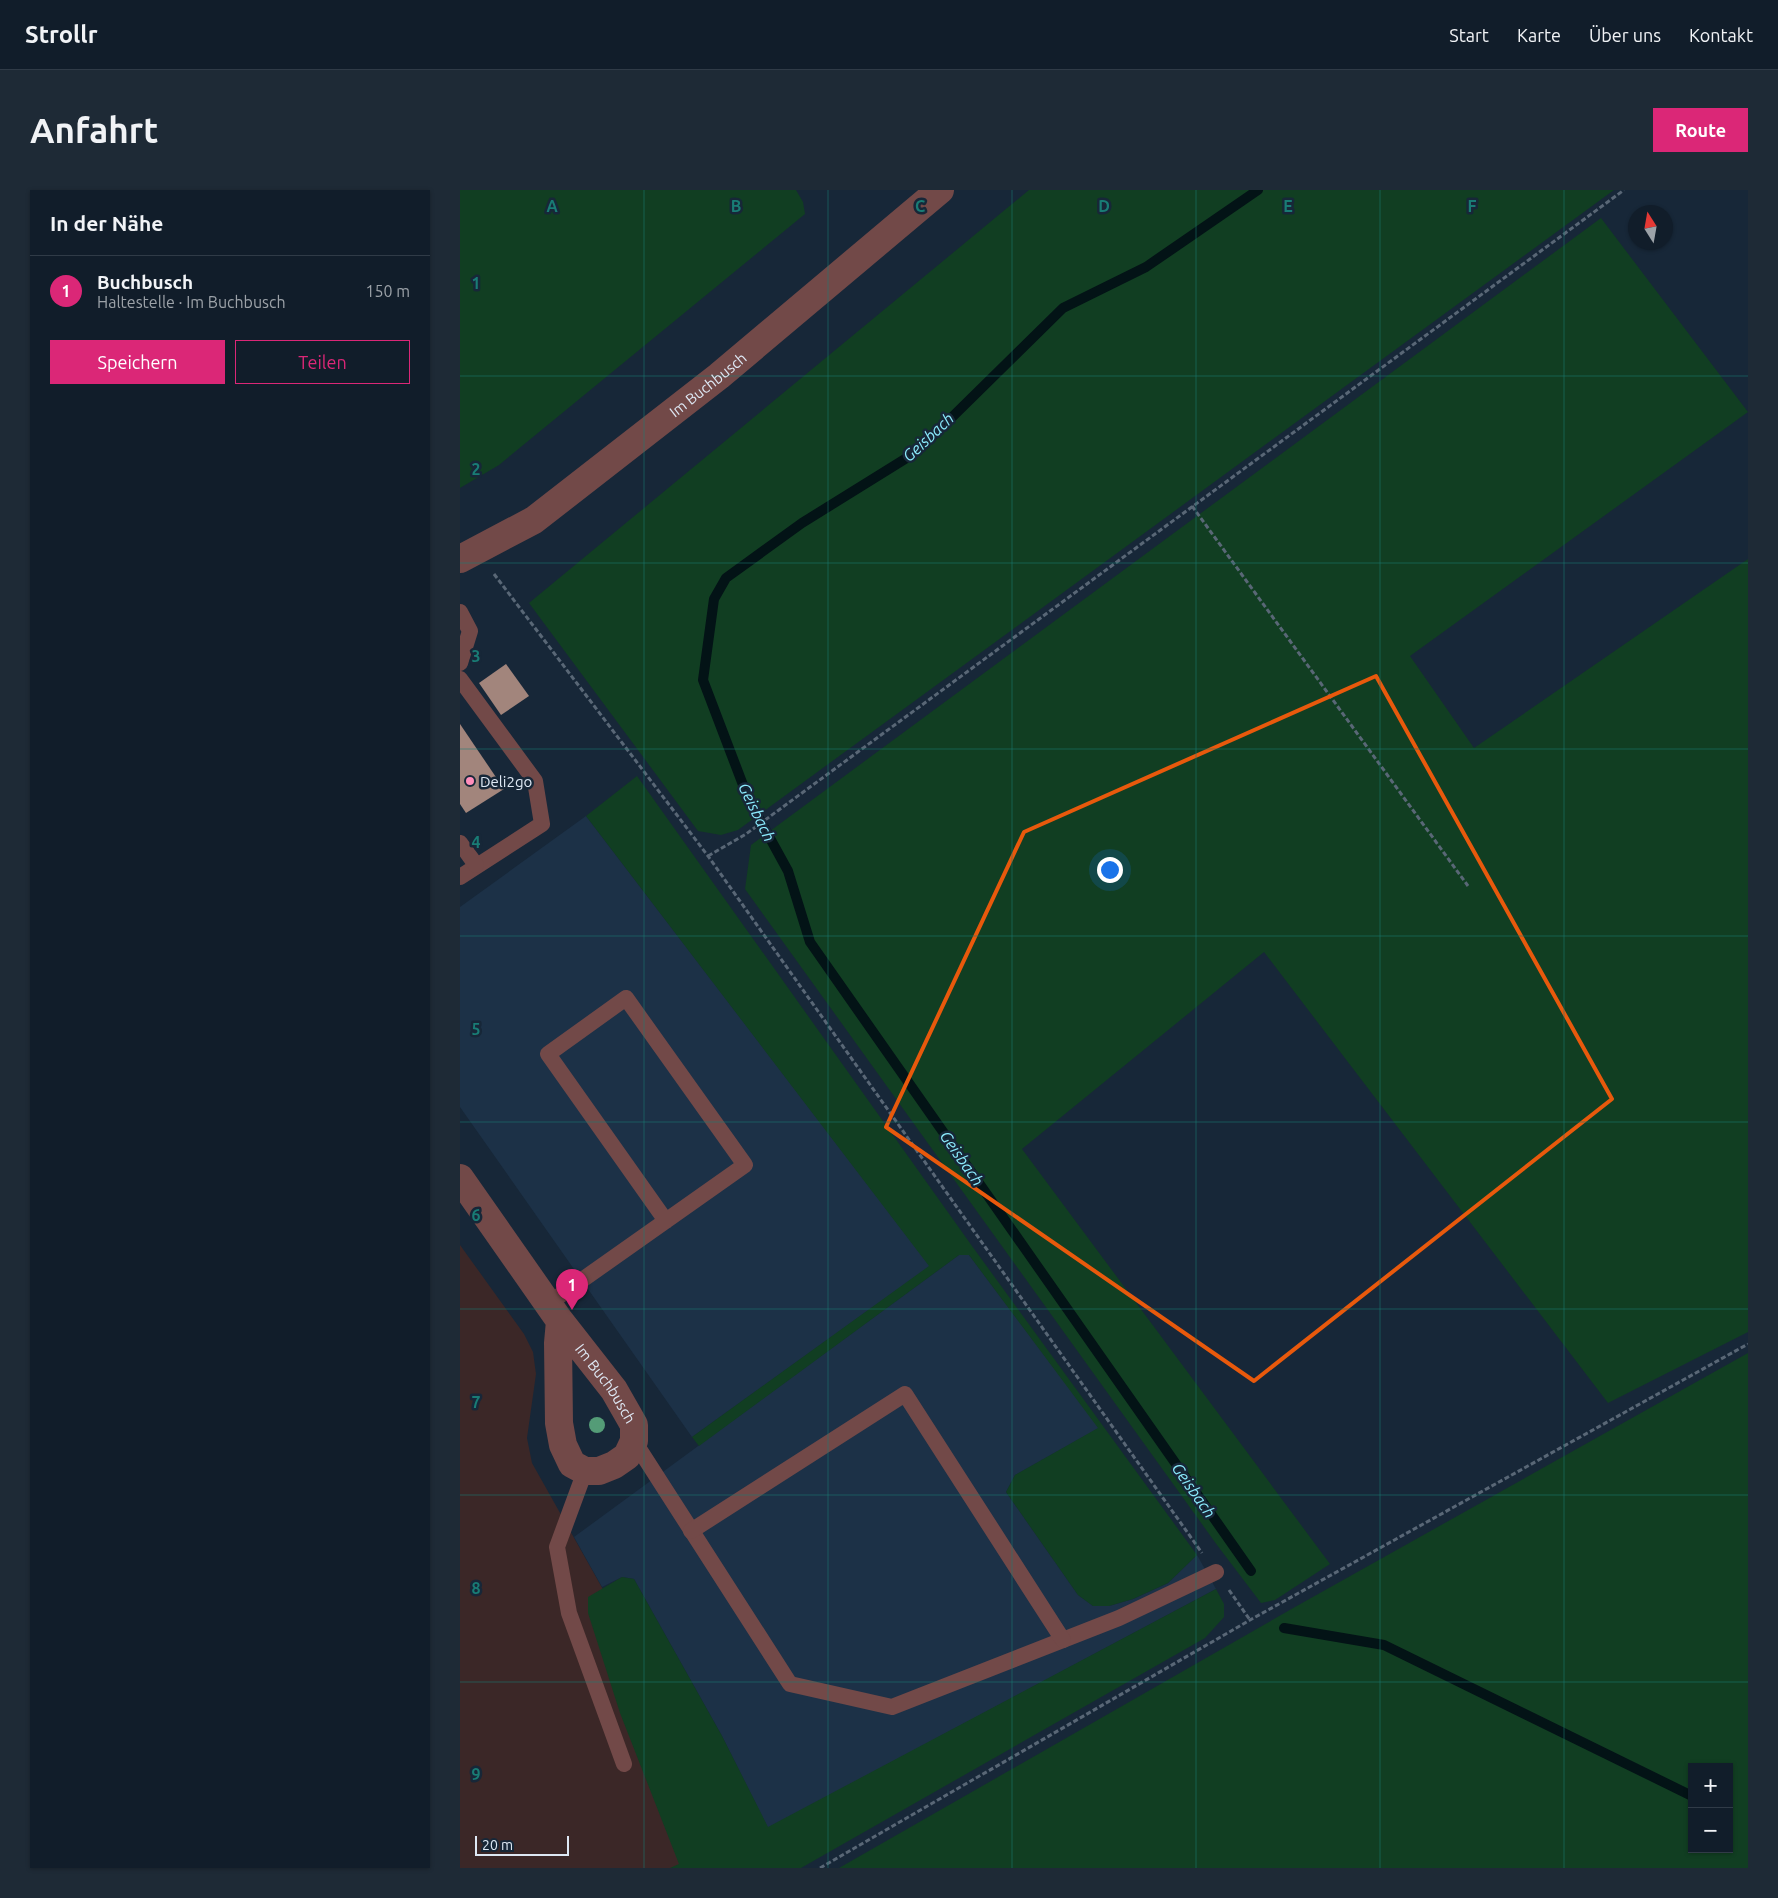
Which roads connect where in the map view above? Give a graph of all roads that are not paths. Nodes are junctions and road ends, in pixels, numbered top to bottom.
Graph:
1 (940, 190) edge
2 (468, 555) edge
3 (460, 612) edge
4 (460, 663) edge
5 (460, 679) edge
6 (460, 843) edge
7 (476, 865) junction
8 (460, 877) edge
9 (460, 1178) edge
10 (666, 1221) junction
11 (554, 1312) junction
12 (634, 1441) junction
13 (585, 1471) junction
14 (691, 1531) junction
15 (1216, 1572) road end
16 (1063, 1640) junction
17 (624, 1764) dead end

1 - 2 street, Im Buchbusch
3 - 4 lane
5 - 7 lane
6 - 7 lane
7 - 8 lane
9 - 11 street, Im Buchbusch
10 - 10 lane
10 - 11 lane
11 - 12 street, Im Buchbusch
11 - 13 street, Im Buchbusch
12 - 13 street, Im Buchbusch
12 - 14 lane
13 - 17 lane
14 - 16 lane
14 - 16 lane
15 - 16 lane

